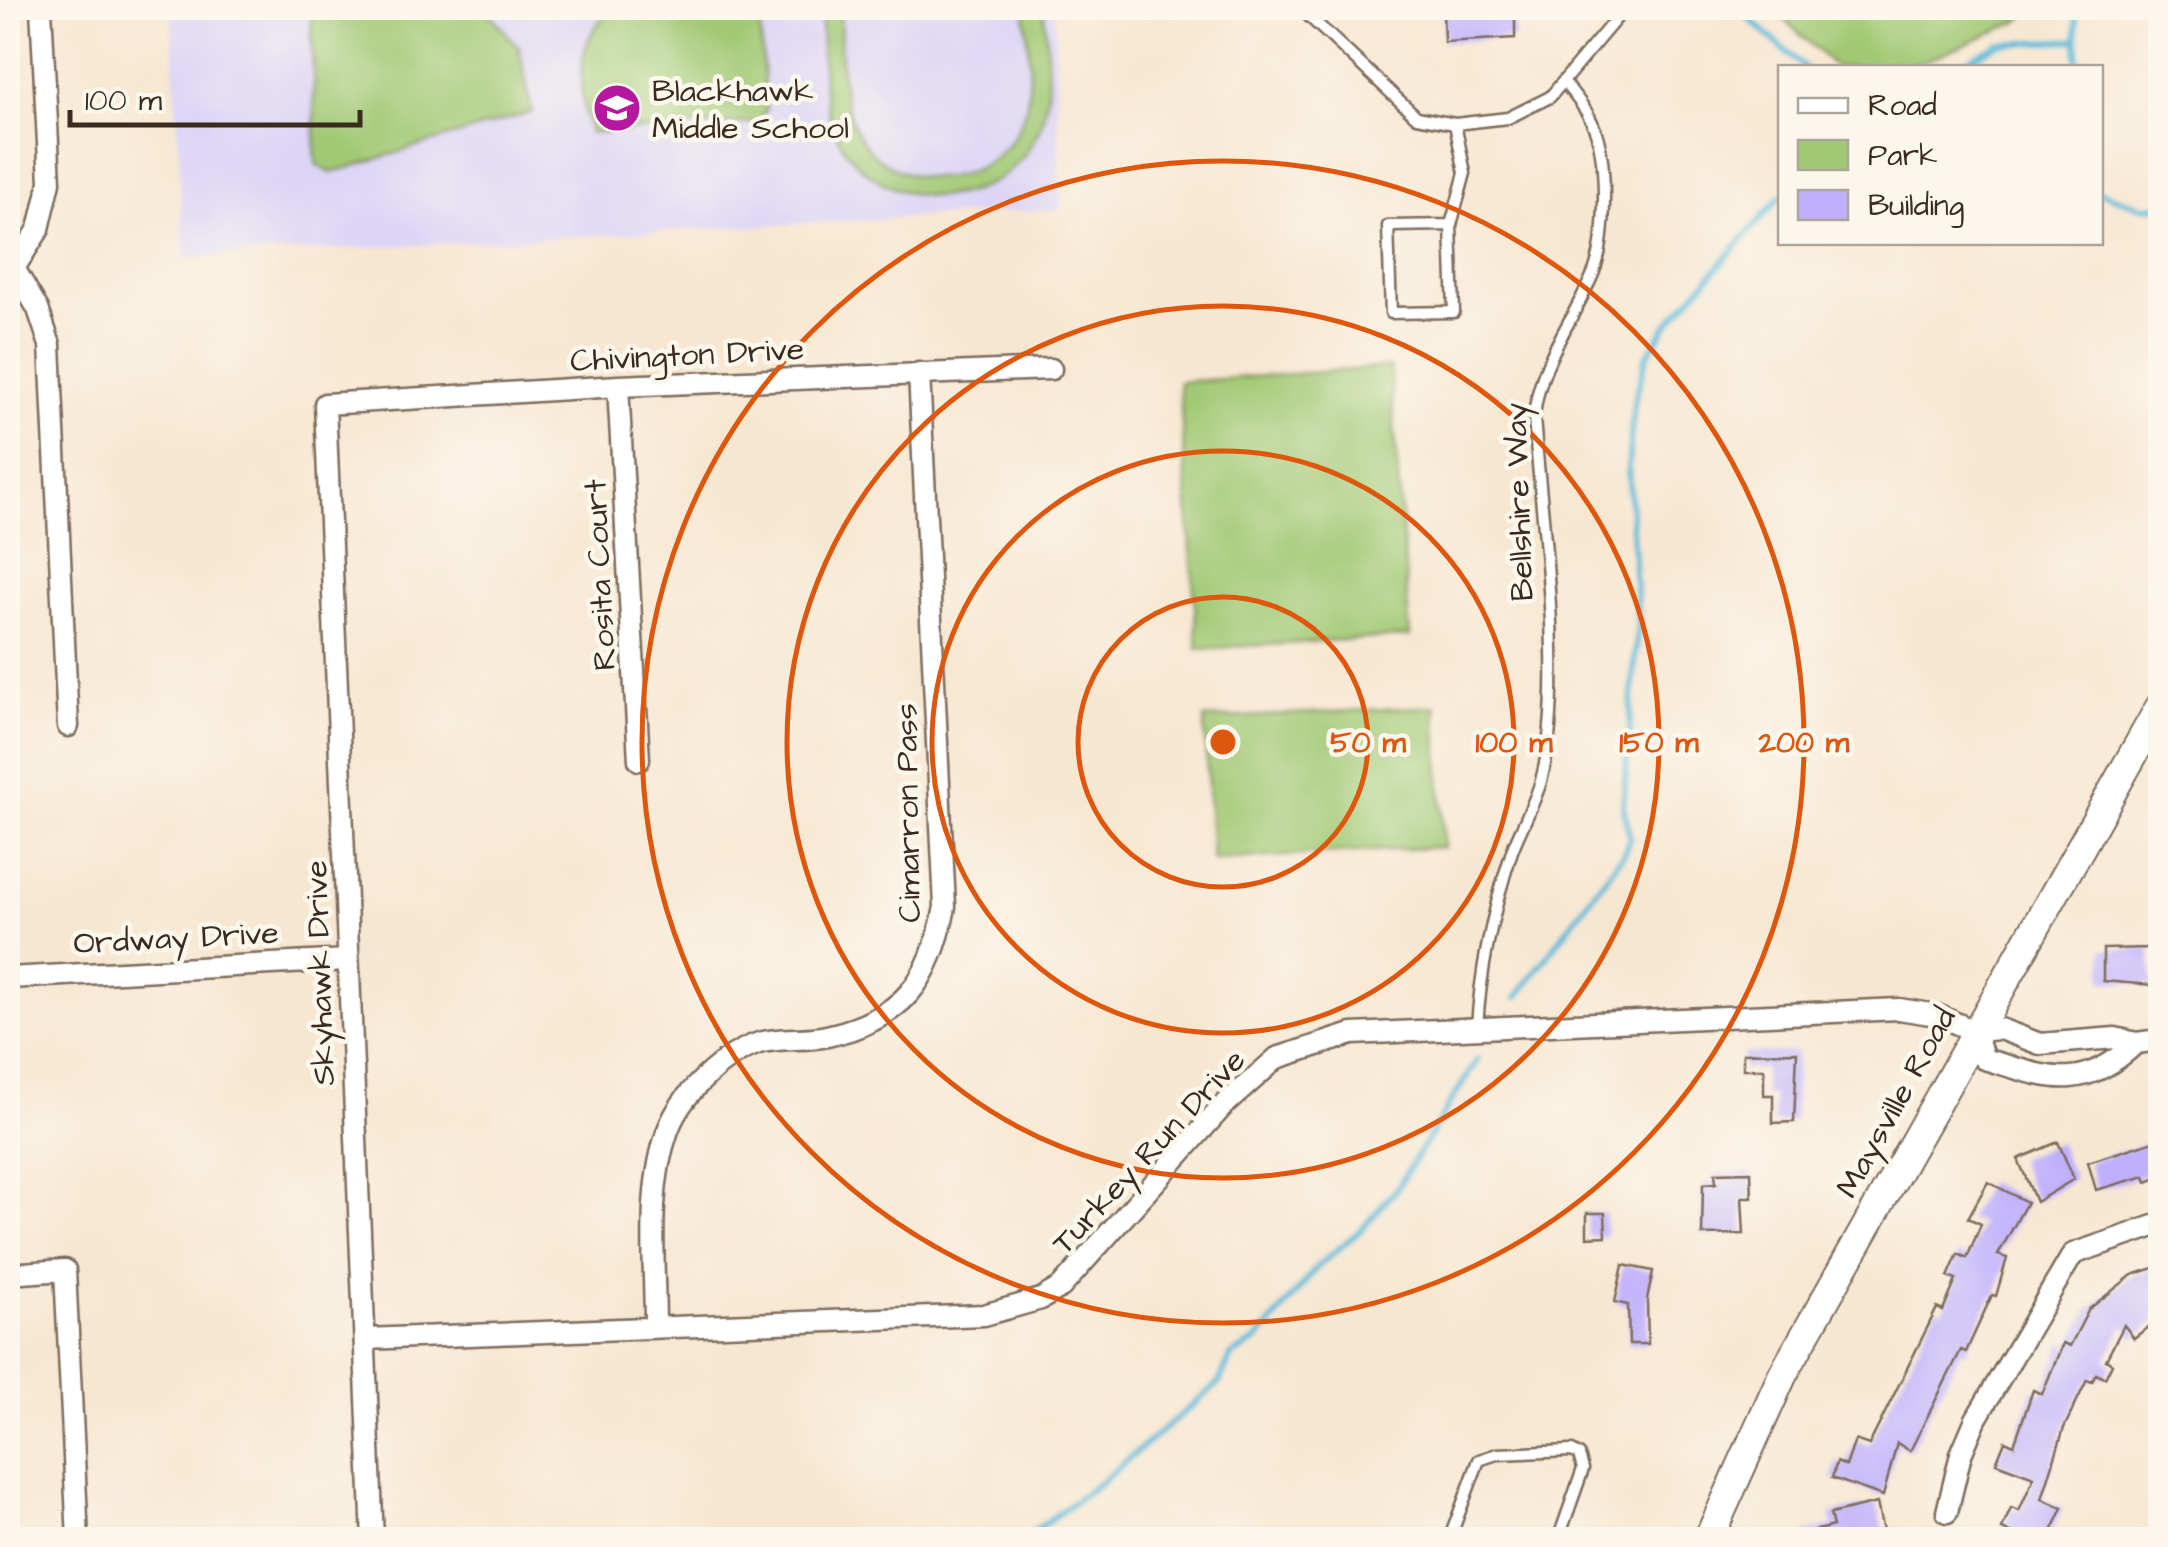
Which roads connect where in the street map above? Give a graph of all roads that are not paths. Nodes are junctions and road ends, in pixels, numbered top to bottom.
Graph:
1 (41, 8) edge
2 (1300, 8) edge
3 (1625, 8) edge
4 (1564, 82) junction
5 (1455, 124) junction
6 (1451, 225) junction
7 (11, 270) edge
8 (1052, 369) dead end
9 (919, 374) junction
10 (618, 386) junction
11 (325, 404) joint
12 (2160, 707) edge
13 (68, 726) dead end
14 (639, 760) dead end
15 (348, 960) junction
16 (8, 978) edge
17 (1477, 1029) junction
18 (1974, 1031) junction
19 (2160, 1040) edge
20 (2136, 1043) junction
21 (2160, 1224) edge
22 (8, 1274) edge
23 (655, 1326) junction
24 (365, 1339) junction
25 (1946, 1512) dead end
26 (78, 1540) edge
27 (372, 1540) edge
28 (1448, 1540) edge
29 (1558, 1540) edge
30 (1708, 1540) edge

1 - 7 street
2 - 5 lane
3 - 4 lane
4 - 5 lane
4 - 17 lane, Bellshire Way
5 - 6 lane
6 - 6 lane
7 - 13 street
8 - 9 street, Chivington Drive
9 - 10 street, Chivington Drive
9 - 23 street, Cimarron Pass
10 - 11 street, Chivington Drive
10 - 14 street, Rosita Court
11 - 15 street, Skyhawk Drive
12 - 18 main road, Maysville Road
15 - 16 street, Ordway Drive
15 - 24 street, Skyhawk Drive
17 - 18 street, Turkey Run Drive
17 - 23 street, Turkey Run Drive
18 - 20 street
18 - 20 street
18 - 30 main road, Maysville Road
19 - 20 street
21 - 25 street
22 - 26 street
23 - 24 street, Turkey Run Drive
24 - 27 street, Skyhawk Drive
28 - 29 lane

